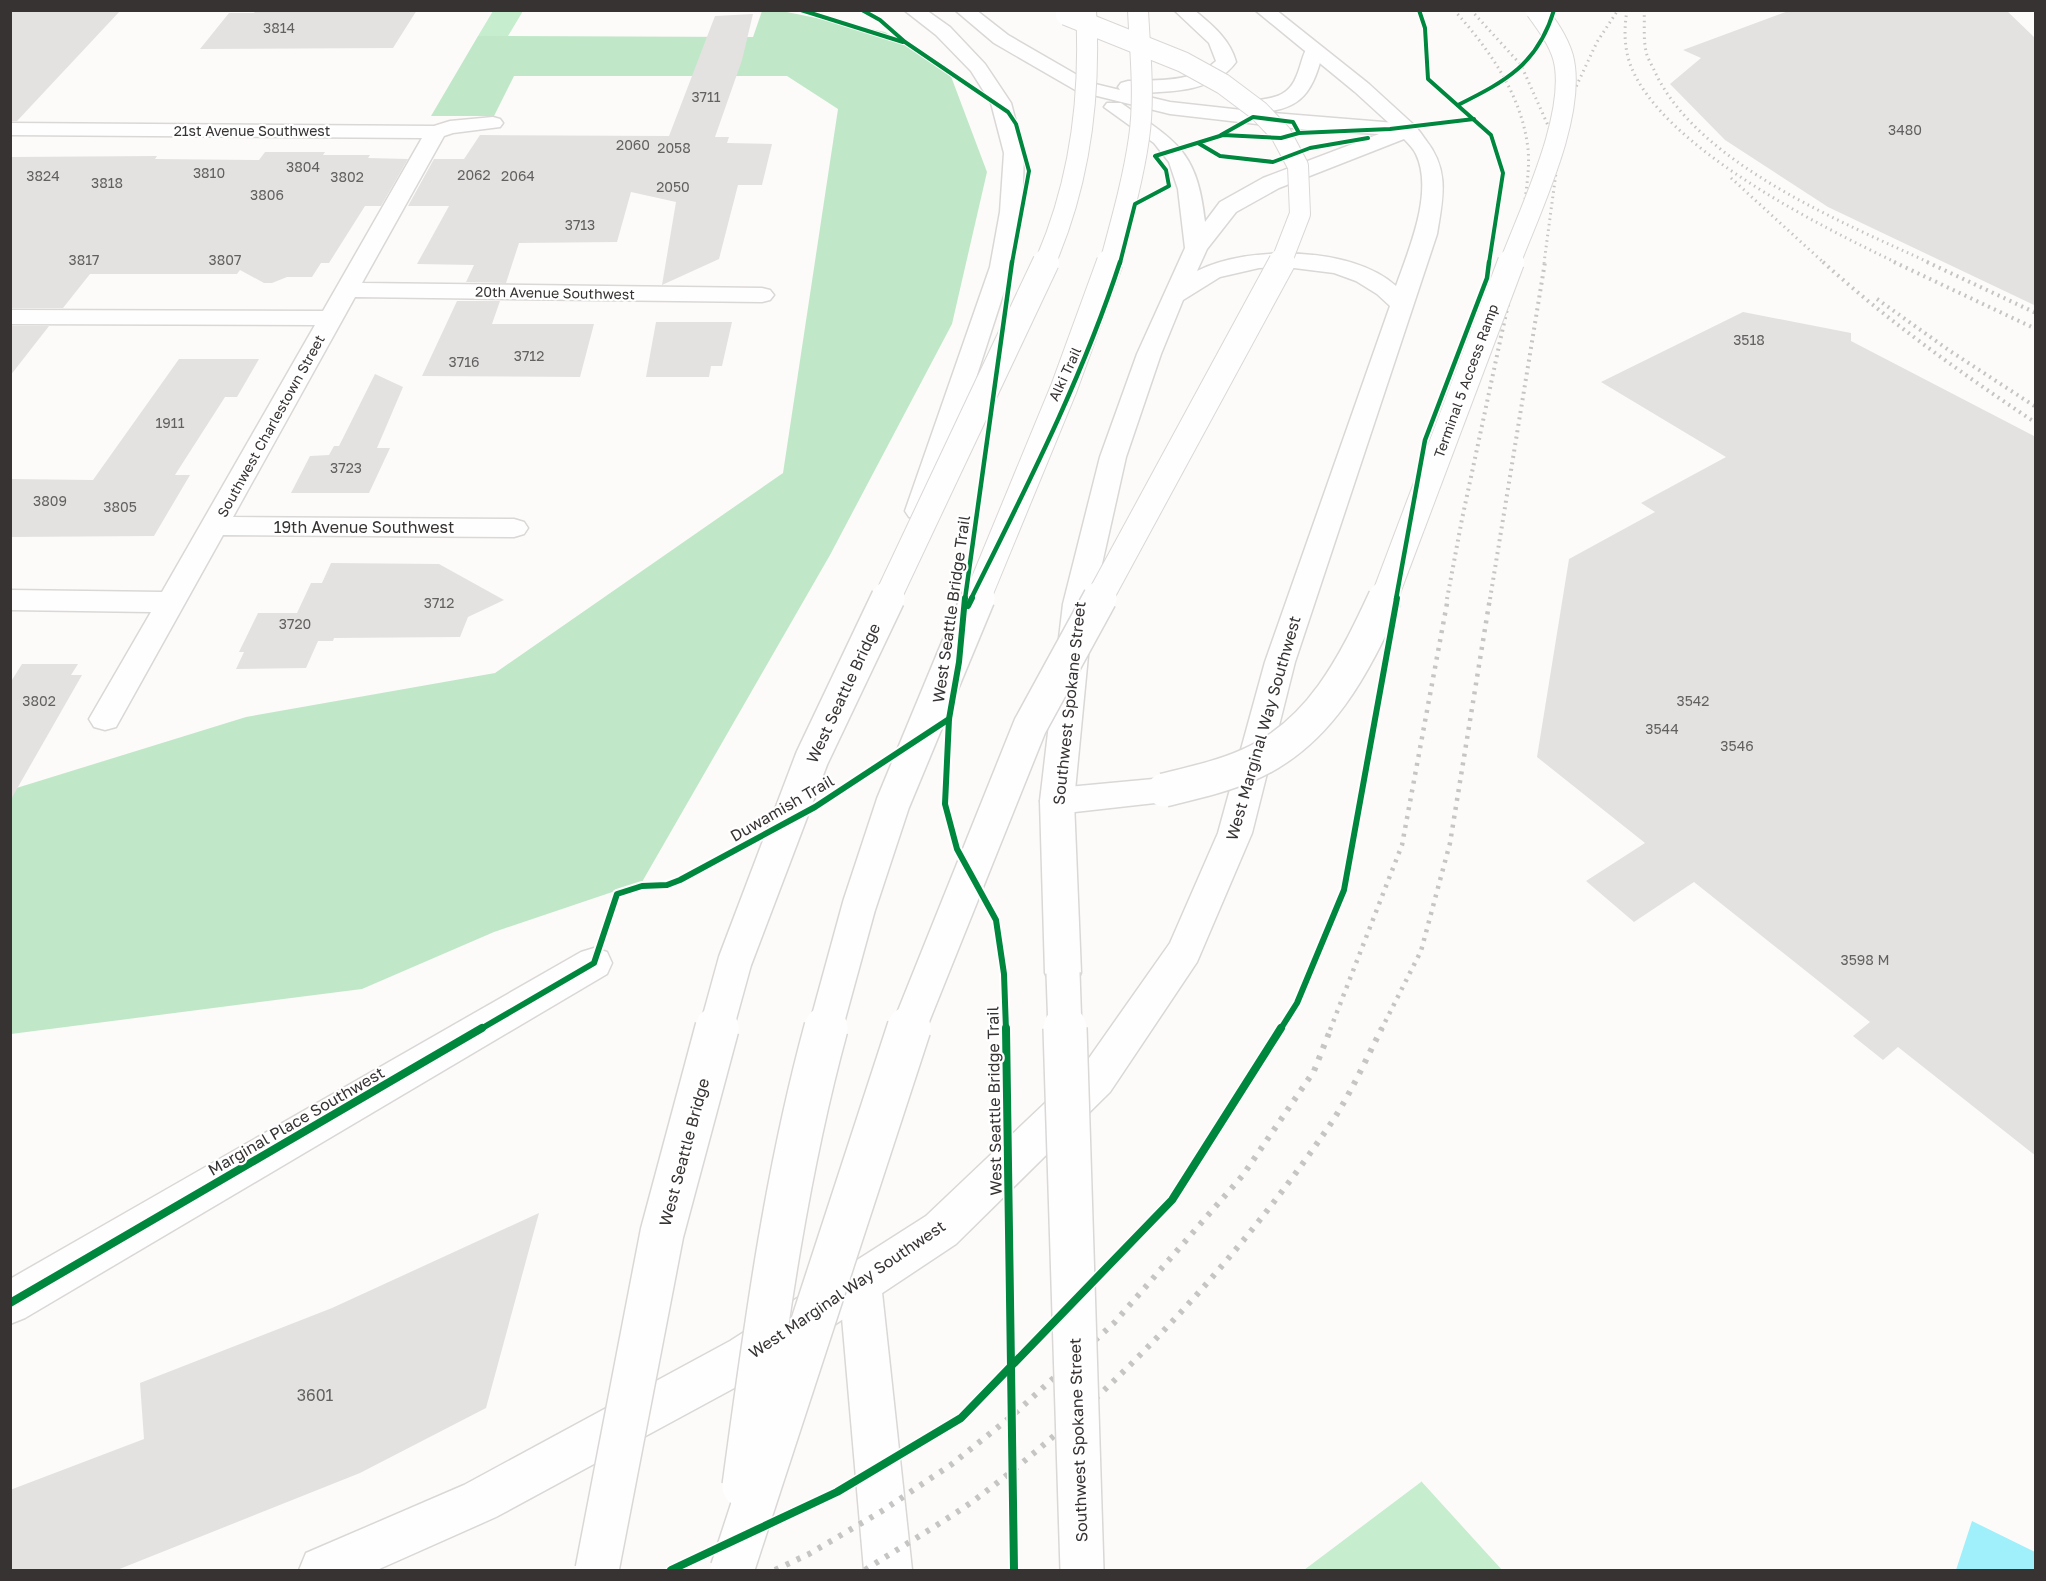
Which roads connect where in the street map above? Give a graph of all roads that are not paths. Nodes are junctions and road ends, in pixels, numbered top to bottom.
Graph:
1 (913, 10) edge
2 (964, 10) edge
3 (1138, 10) edge
4 (1183, 10) edge
5 (1264, 10) edge
6 (1536, 10) edge
7 (1066, 12) edge
8 (1314, 52) junction
9 (1084, 87) junction
10 (1170, 108) junction
11 (493, 123) dead end
12 (10, 129) edge
13 (1408, 130) junction
14 (436, 132) junction
15 (1196, 248) junction
16 (347, 290) junction
17 (762, 295) dead end
18 (1173, 297) junction
19 (1402, 305) junction
20 (10, 317) edge
21 (331, 318) junction
22 (214, 526) junction
23 (514, 528) dead end
24 (896, 579) junction
25 (10, 600) edge
26 (171, 602) junction
27 (105, 719) dead end
28 (1057, 801) junction
29 (594, 963) dead end
30 (860, 1282) junction
31 (10, 1303) edge
32 (323, 1570) edge
33 (597, 1570) edge
34 (732, 1570) edge
35 (888, 1570) edge
36 (1082, 1570) edge

1 - 24 main road, bridge
2 - 9 main road
3 - 34 main road, bridge
4 - 9 main road
5 - 8 main road, West Marginal Way Southwest
6 - 28 main road, Terminal 5 Access Ramp, bridge
7 - 24 main road, West Seattle Bridge, bridge
7 - 34 main road, bridge
8 - 10 main road
8 - 13 main road, West Marginal Way Southwest
9 - 10 main road
9 - 15 main road
10 - 13 main road
11 - 14 main road, 21st Avenue Southwest
12 - 14 main road, 21st Avenue Southwest
13 - 15 main road, Southwest Spokane Street
13 - 19 main road, West Marginal Way Southwest
14 - 16 main road, Southwest Charlestown Street
15 - 18 main road, Southwest Spokane Street
16 - 17 main road, 20th Avenue Southwest
16 - 21 main road, Southwest Charlestown Street
18 - 19 main road
18 - 28 main road, Southwest Spokane Street
19 - 30 main road, West Marginal Way Southwest
20 - 21 main road
21 - 22 main road, Southwest Charlestown Street
22 - 23 main road, 19th Avenue Southwest
22 - 26 main road, Southwest Charlestown Street
24 - 33 main road, West Seattle Bridge, bridge
25 - 26 main road
26 - 27 main road, Southwest Charlestown Street
28 - 36 main road, Southwest Spokane Street, bridge
29 - 31 main road, Marginal Place Southwest
30 - 32 main road, West Marginal Way Southwest
30 - 35 main road

